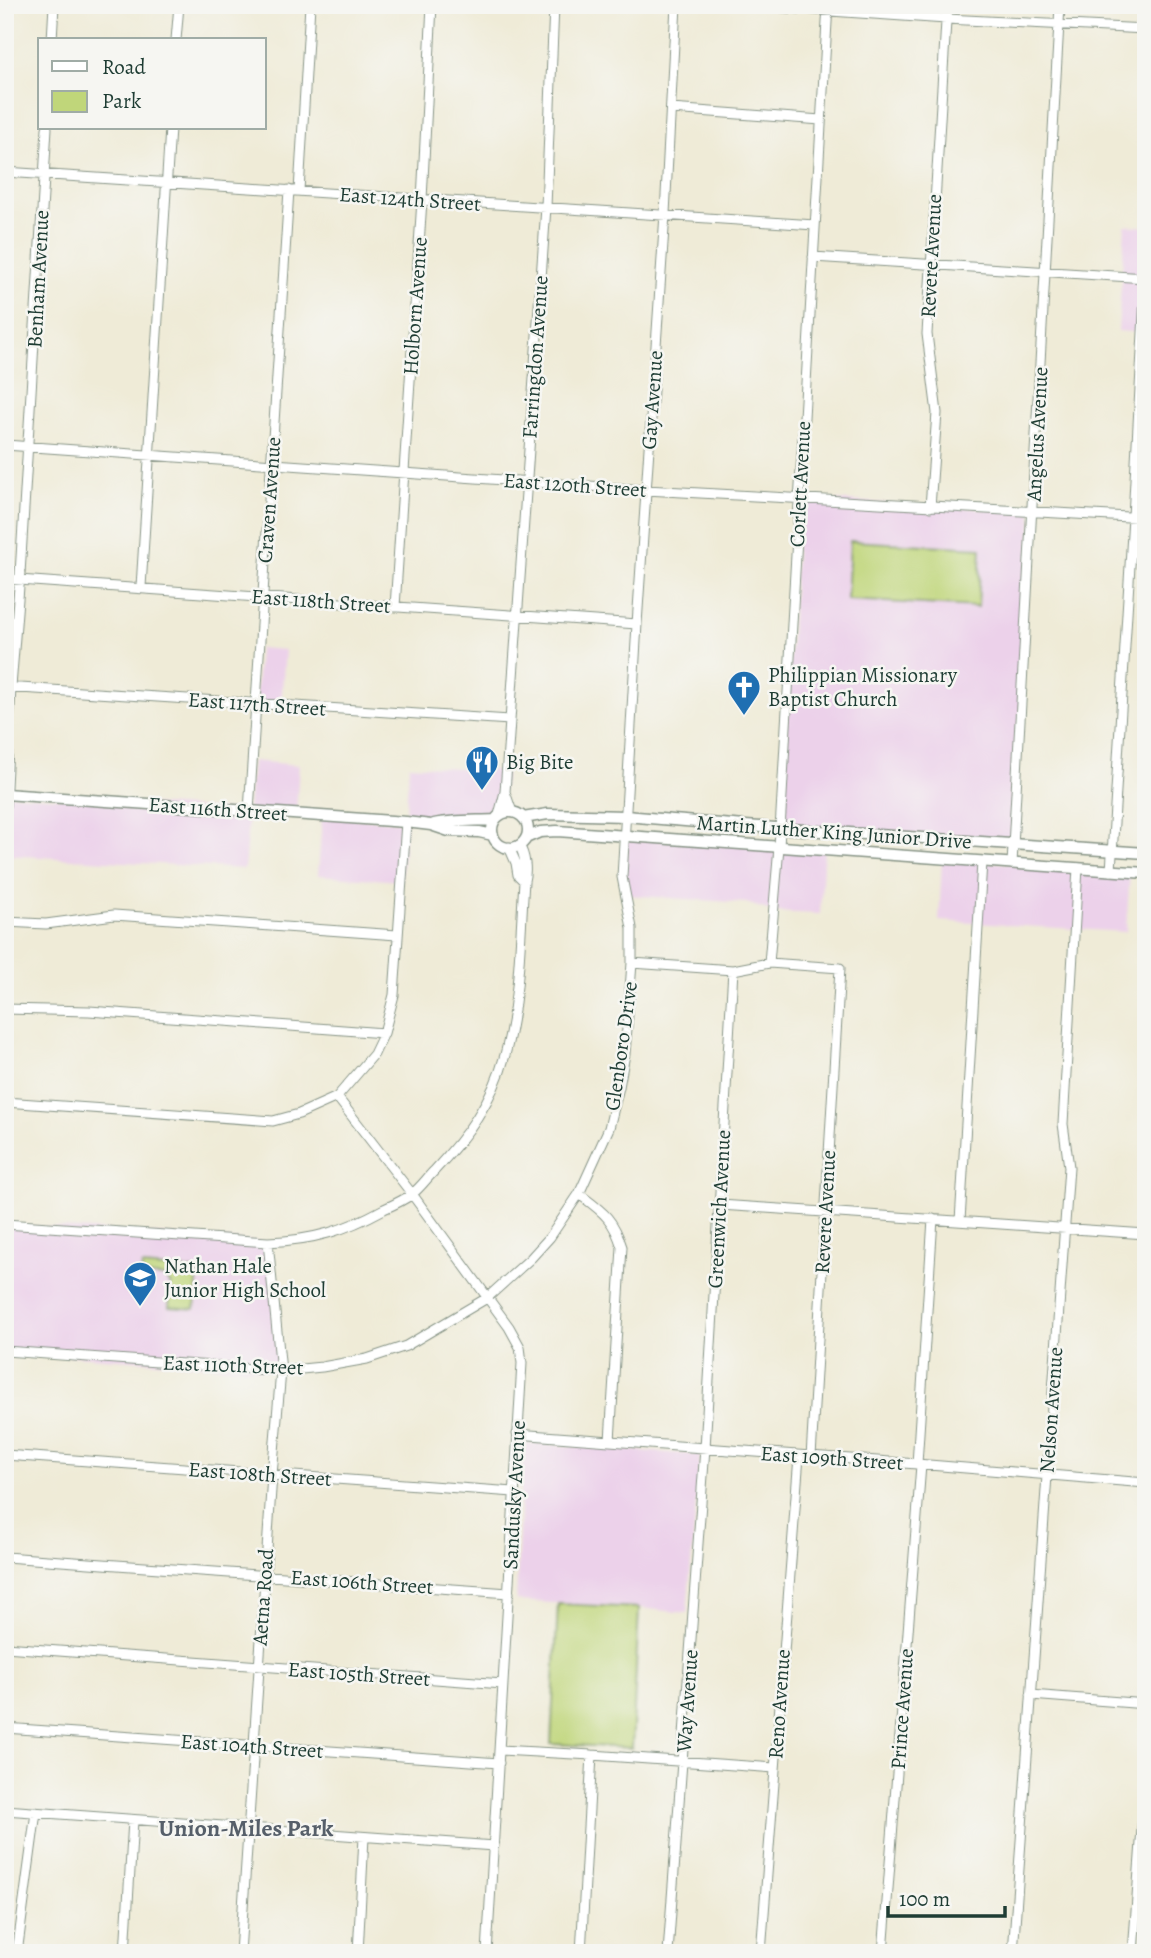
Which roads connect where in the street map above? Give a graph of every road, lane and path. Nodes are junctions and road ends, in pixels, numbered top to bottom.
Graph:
1 (54, 5) edge
2 (179, 5) edge
3 (310, 5) edge
4 (432, 5) edge
5 (554, 5) edge
6 (676, 5) edge
7 (743, 5) edge
8 (947, 5) edge
9 (1060, 5) edge
10 (828, 8) edge
11 (946, 19) junction
12 (1059, 25) junction
13 (1146, 29) edge
14 (52, 38) edge
15 (176, 38) edge
16 (671, 109) junction
17 (821, 120) junction
18 (47, 130) edge
19 (170, 130) edge
20 (5, 172) edge
21 (44, 175) junction
22 (167, 183) junction
23 (294, 190) junction
24 (422, 200) junction
25 (545, 207) junction
26 (665, 214) junction
27 (815, 225) junction
28 (813, 257) junction
29 (931, 265) junction
30 (1046, 273) junction
31 (1146, 277) edge
32 (5, 445) edge
33 (28, 446) junction
34 (150, 455) junction
35 (272, 463) junction
36 (403, 473) junction
37 (526, 481) junction
38 (646, 490) junction
39 (799, 498) junction
40 (930, 507) junction
41 (1032, 512) junction
42 (1133, 517) junction
43 (1146, 518) edge
44 (5, 579) edge
45 (20, 580) junction
46 (141, 587) junction
47 (262, 597) junction
48 (395, 607) junction
49 (517, 614) junction
50 (637, 624) junction
51 (8, 687) edge
52 (256, 704) junction
53 (510, 720) junction
54 (505, 792) junction
55 (6, 794) edge
56 (5, 807) edge
57 (248, 811) junction
58 (512, 812) junction
59 (625, 816) junction
60 (497, 818) junction
61 (523, 818) junction
62 (406, 822) junction
63 (431, 825) junction
64 (780, 829) junction
65 (493, 835) junction
66 (624, 837) junction
67 (518, 843) junction
68 (1013, 844) junction
69 (779, 847) junction
70 (1112, 850) junction
71 (1146, 853) edge
72 (982, 862) junction
73 (1012, 864) junction
74 (1078, 868) junction
75 (1111, 870) junction
76 (1146, 873) edge
77 (5, 922) edge
78 (397, 935) junction
79 (632, 963) junction
80 (769, 963) junction
81 (733, 970) junction
82 (5, 1009) edge
83 (384, 1033) junction
84 (337, 1097) junction
85 (5, 1102) edge
86 (412, 1194) junction
87 (579, 1194) junction
88 (720, 1205) junction
89 (825, 1211) junction
90 (933, 1219) junction
91 (960, 1221) junction
92 (5, 1224) edge
93 (1064, 1229) junction
94 (1146, 1234) edge
95 (268, 1242) junction
96 (487, 1298) junction
97 (5, 1351) edge
98 (281, 1371) junction
99 (517, 1434) junction
100 (610, 1441) junction
101 (705, 1448) junction
102 (5, 1455) edge
103 (799, 1456) junction
104 (811, 1457) junction
105 (919, 1464) junction
106 (1047, 1474) junction
107 (272, 1475) junction
108 (1146, 1483) edge
109 (514, 1492) junction
110 (5, 1557) edge
111 (265, 1575) junction
112 (509, 1593) junction
113 (5, 1647) edge
114 (258, 1667) junction
115 (503, 1684) junction
116 (1031, 1695) junction
117 (1146, 1704) edge
118 (5, 1728) edge
119 (253, 1747) junction
120 (500, 1750) junction
121 (592, 1755) junction
122 (682, 1761) junction
123 (499, 1763) junction
124 (775, 1768) junction
125 (1146, 1773) edge
126 (5, 1810) edge
127 (36, 1812) junction
128 (133, 1820) junction
129 (247, 1829) junction
130 (364, 1837) junction
131 (494, 1846) junction
132 (17, 1953) edge
133 (125, 1953) edge
134 (240, 1953) edge
135 (358, 1953) edge
136 (487, 1953) edge
137 (581, 1953) edge
138 (668, 1953) edge
139 (761, 1953) edge
140 (883, 1953) edge
141 (1013, 1953) edge
142 (1133, 1953) edge

1 - 14 street
2 - 15 street
3 - 23 street, Craven Avenue
4 - 24 street, Holborn Avenue
5 - 25 street, Farringdon Avenue
6 - 16 street, Gay Avenue
7 - 10 street
8 - 11 street, Revere Avenue
9 - 12 street, Angelus Avenue
10 - 11 street
10 - 17 street, Corlett Avenue
11 - 12 street
11 - 29 street, Revere Avenue
12 - 13 street
12 - 30 street, Angelus Avenue
16 - 17 street
16 - 26 street, Gay Avenue
17 - 27 street, Corlett Avenue
18 - 21 street, Benham Avenue
19 - 22 street
20 - 21 street, East 124th Street
21 - 22 street, East 124th Street
21 - 33 street, Benham Avenue
22 - 23 street, East 124th Street
22 - 34 street
23 - 24 street, East 124th Street
23 - 35 street, Craven Avenue
24 - 25 street, East 124th Street
24 - 36 street, Holborn Avenue
25 - 26 street, East 124th Street
25 - 37 street, Farringdon Avenue
26 - 27 street, East 124th Street
26 - 38 street, Gay Avenue
27 - 28 street, Corlett Avenue
28 - 29 street
28 - 39 street, Corlett Avenue
29 - 30 street
29 - 40 street, Revere Avenue
30 - 31 street
30 - 41 street, Angelus Avenue
31 - 42 street
32 - 33 street, East 120th Street
33 - 34 street, East 120th Street
33 - 45 street, Benham Avenue
34 - 35 street, East 120th Street
34 - 46 street
35 - 36 street, East 120th Street
35 - 47 street, Craven Avenue
36 - 37 street, East 120th Street
36 - 48 street, Holborn Avenue
37 - 38 street, East 120th Street
37 - 49 street, Farringdon Avenue
38 - 39 street, East 120th Street
38 - 50 street, Gay Avenue
39 - 40 street, East 120th Street
39 - 64 street, Corlett Avenue
40 - 41 street, East 120th Street
41 - 42 street, East 120th Street
41 - 68 street, Angelus Avenue
42 - 43 street, East 120th Street
42 - 70 street
44 - 45 street, East 118th Street
45 - 46 street, East 118th Street
45 - 51 street, Benham Avenue
46 - 47 street, East 118th Street
47 - 48 street, East 118th Street
47 - 52 street, Craven Avenue
48 - 49 street, East 118th Street
49 - 50 street, East 118th Street
49 - 53 street, Farringdon Avenue
50 - 59 street, Gay Avenue
51 - 52 street, East 117th Street
51 - 55 street, Benham Avenue
52 - 53 street, East 117th Street
52 - 57 street, Craven Avenue
53 - 54 street, Farringdon Avenue
54 - 58 street, Farringdon Avenue
54 - 60 street, Farringdon Avenue
55 - 56 street, Benham Avenue
55 - 57 main road, East 116th Street
57 - 62 main road, East 116th Street
58 - 60 main road
58 - 61 main road
59 - 61 main road, Martin Luther King Junior Drive
59 - 64 main road, Martin Luther King Junior Drive
59 - 66 street, Gay Avenue
60 - 63 main road, East 116th Street
60 - 65 main road
61 - 67 main road
62 - 63 main road, East 116th Street
62 - 78 street
63 - 65 main road, East 116th Street
64 - 68 main road, Martin Luther King Junior Drive
64 - 69 street, Corlett Avenue
65 - 67 main road
66 - 67 main road, Martin Luther King Junior Drive
66 - 69 main road, Martin Luther King Junior Drive
66 - 79 street, Glenboro Drive
67 - 86 street
68 - 70 main road, Martin Luther King Junior Drive
68 - 73 street, Angelus Avenue
69 - 72 main road, Martin Luther King Junior Drive
69 - 80 street, Corlett Avenue
70 - 71 main road, Martin Luther King Junior Drive
70 - 75 street
72 - 73 main road, Martin Luther King Junior Drive
72 - 91 street
73 - 74 main road, Martin Luther King Junior Drive
74 - 75 main road, Martin Luther King Junior Drive
74 - 93 street, Nelson Avenue
75 - 76 main road, Martin Luther King Junior Drive
77 - 78 street
78 - 83 street
79 - 81 street
79 - 87 street, Glenboro Drive
80 - 81 street
80 - 89 street, Revere Avenue
81 - 88 street, Greenwich Avenue
82 - 83 street
83 - 84 street
84 - 85 street
84 - 86 street, Sandusky Avenue
86 - 95 street
86 - 96 street, Sandusky Avenue
87 - 96 street, Glenboro Drive
87 - 100 street
88 - 89 street
88 - 101 street, Greenwich Avenue
89 - 90 street
89 - 104 street, Revere Avenue
90 - 91 street
90 - 105 street, Prince Avenue
91 - 93 street
92 - 95 street
93 - 94 street
93 - 106 street, Nelson Avenue
95 - 98 street, Aetna Road
96 - 98 street, East 110th Street
96 - 99 street, Sandusky Avenue
97 - 98 street, East 110th Street
98 - 107 street, Aetna Road
99 - 100 street, East 109th Street
99 - 109 street, Sandusky Avenue
100 - 101 street, East 109th Street
101 - 103 street, East 109th Street
101 - 122 street, Way Avenue
102 - 107 street, East 108th Street
103 - 104 street, East 109th Street
103 - 124 street, Reno Avenue
104 - 105 street, East 109th Street
105 - 106 street, East 109th Street
105 - 140 street, Prince Avenue
106 - 108 street, East 109th Street
106 - 116 street, Nelson Avenue
107 - 109 street, East 108th Street
107 - 111 street, Aetna Road
109 - 112 street, Sandusky Avenue
110 - 111 street, East 106th Street
111 - 112 street, East 106th Street
111 - 114 street, Aetna Road
112 - 115 street, Sandusky Avenue
113 - 114 street, East 105th Street
114 - 115 street, East 105th Street
114 - 119 street, Aetna Road
115 - 120 street, Sandusky Avenue
116 - 117 street
116 - 141 street, Nelson Avenue
118 - 119 street, East 104th Street
119 - 123 street, East 104th Street
119 - 129 street, Aetna Road
120 - 121 street
120 - 123 street, Sandusky Avenue
121 - 122 street
121 - 137 street
122 - 124 street
122 - 138 street, Way Avenue
123 - 131 street, Sandusky Avenue
124 - 139 street, Reno Avenue
125 - 142 street
126 - 127 street
127 - 128 street
127 - 132 street
128 - 129 street
128 - 133 street
129 - 130 street
129 - 134 street, Aetna Road
130 - 131 street
130 - 135 street
131 - 136 street, Sandusky Avenue

